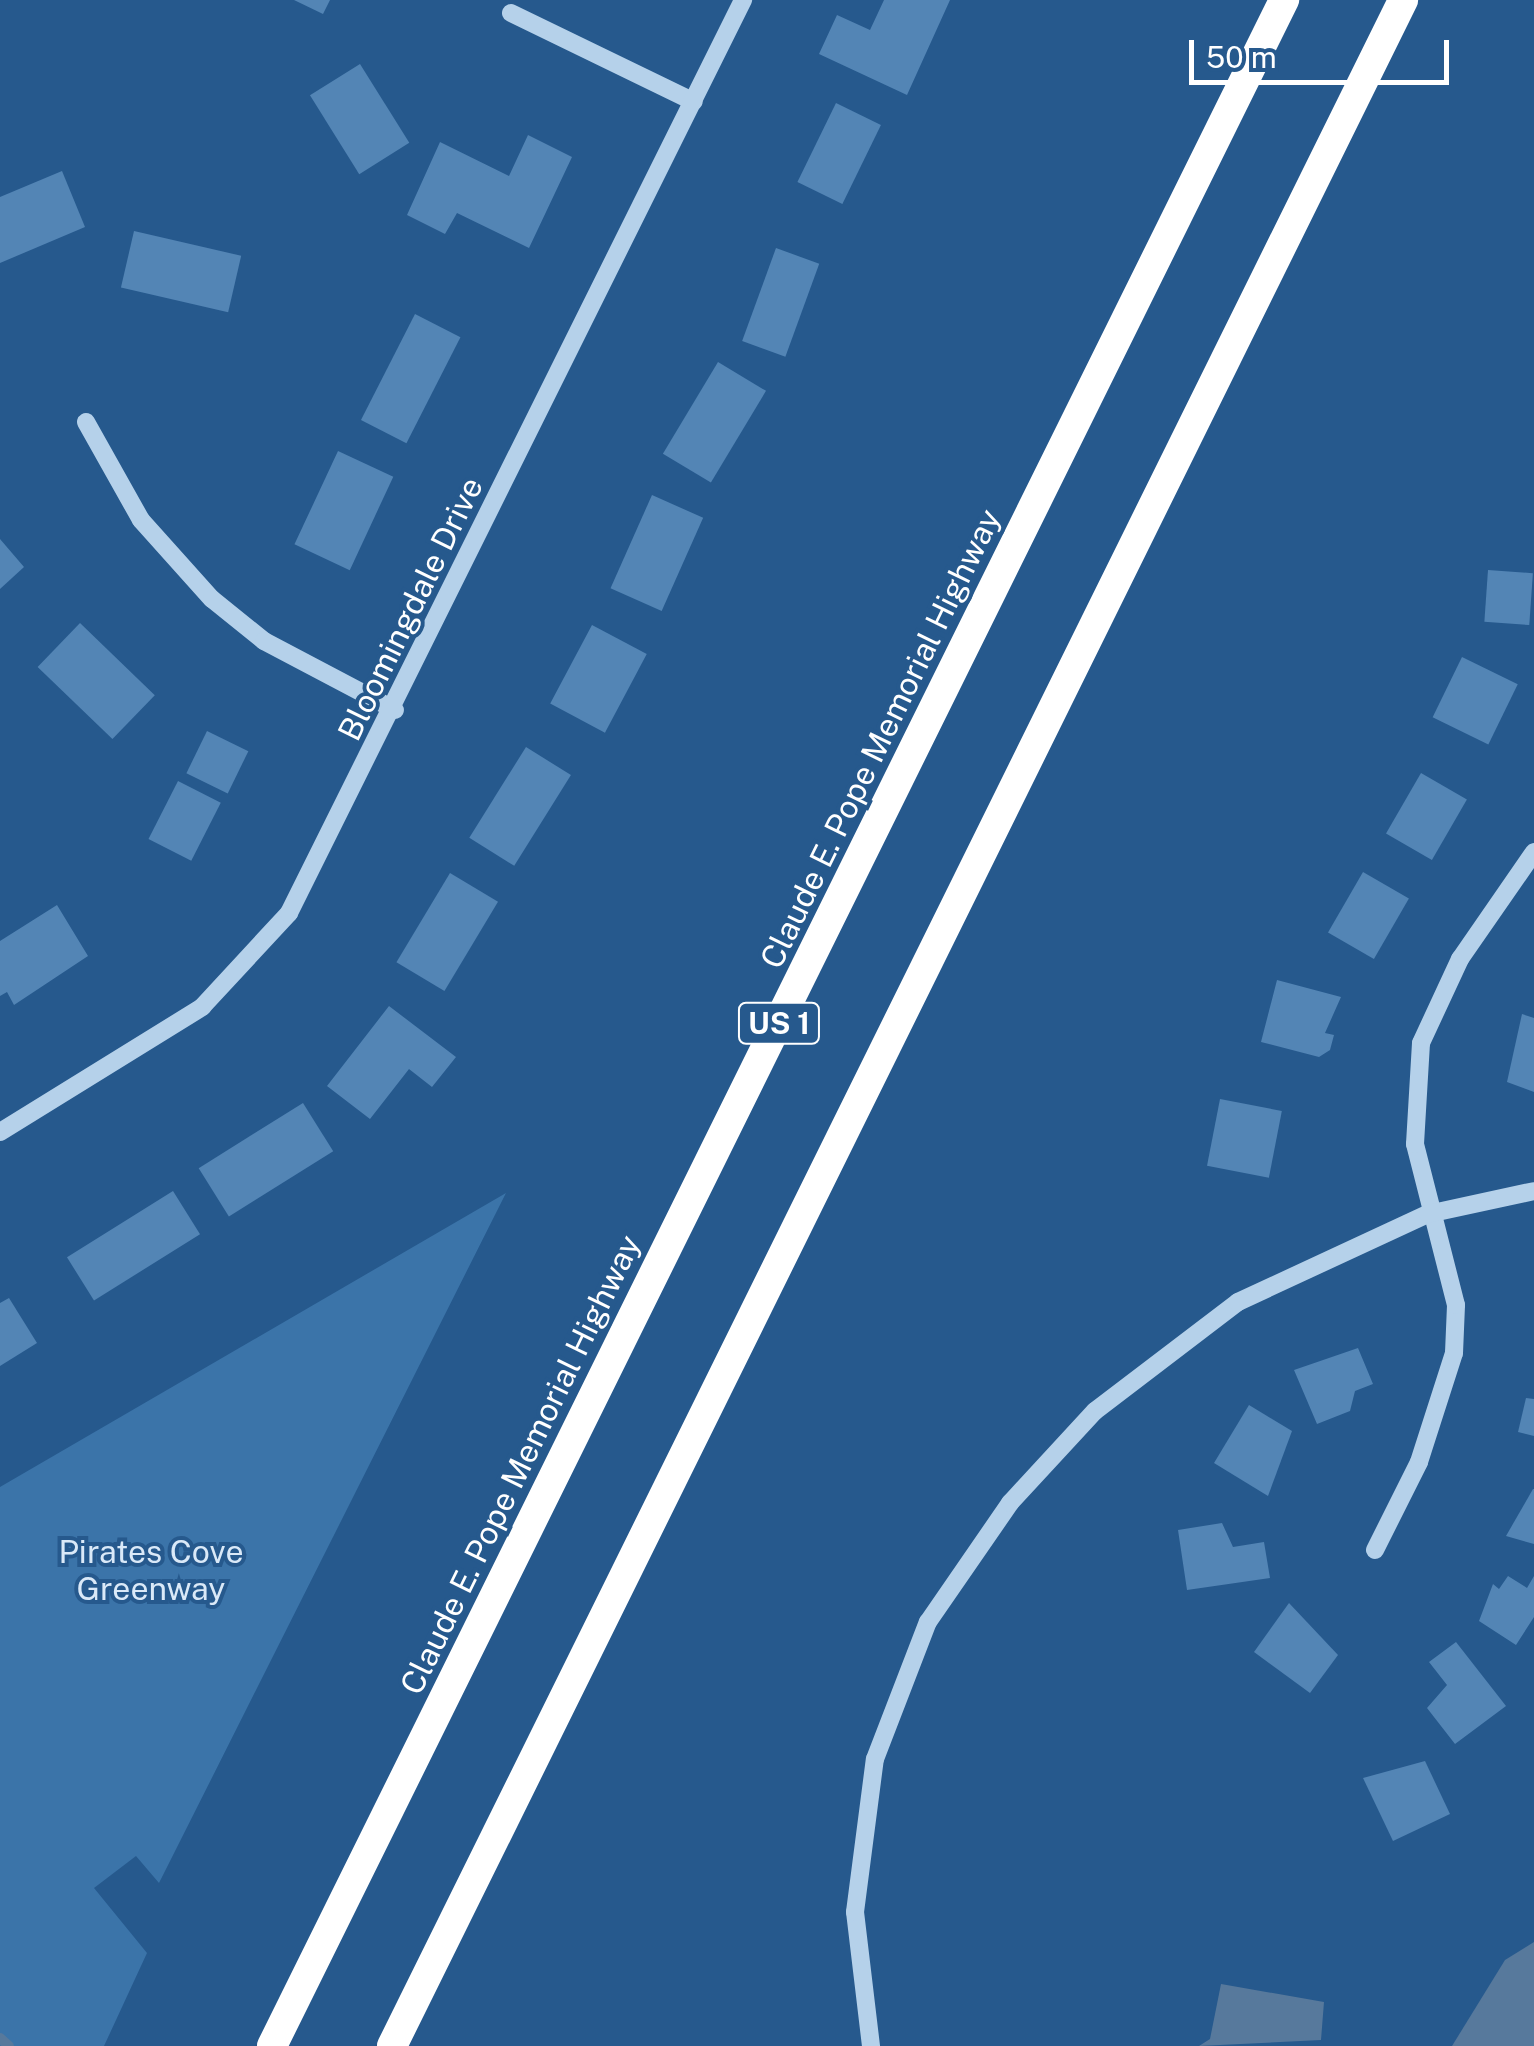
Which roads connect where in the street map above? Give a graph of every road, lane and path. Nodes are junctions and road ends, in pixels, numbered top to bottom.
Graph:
1 (743, 0) edge
2 (1284, 0) edge
3 (1403, 0) edge
4 (511, 13) dead end
5 (694, 102) junction
6 (86, 422) dead end
7 (395, 710) junction
8 (1534, 852) edge
9 (0, 1132) edge
10 (1534, 1191) edge
11 (1428, 1214) junction
12 (1375, 1550) dead end
13 (272, 2046) edge
14 (392, 2046) edge
15 (870, 2046) edge

1 - 5 street, Bloomingdale Drive
2 - 13 highway, Claude E. Pope Memorial Highway / US 1
3 - 14 highway
4 - 5 street
5 - 7 street, Bloomingdale Drive
6 - 7 street
7 - 9 street, Bloomingdale Drive
8 - 11 street
10 - 11 street
11 - 12 street
11 - 15 street

